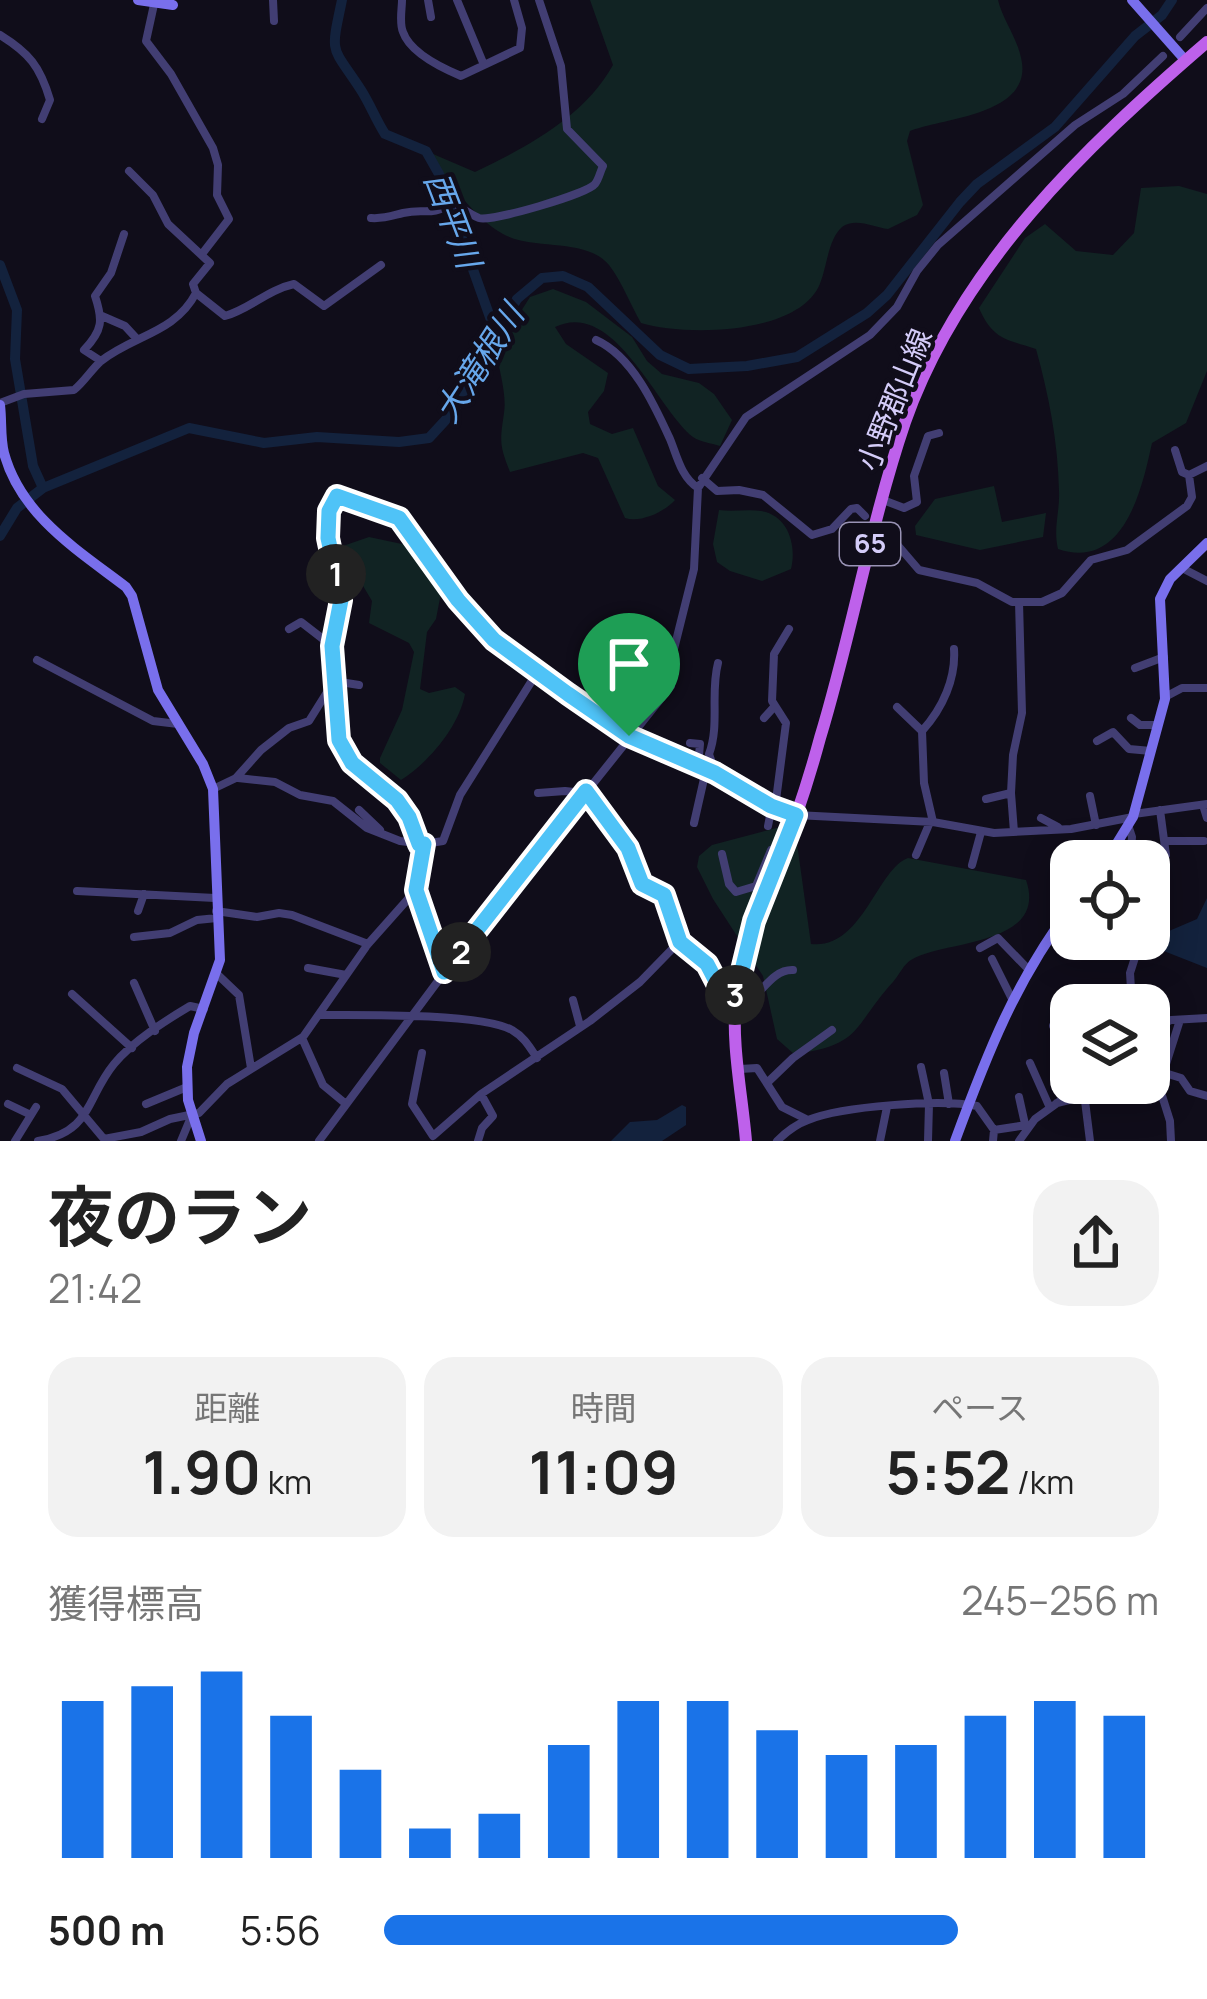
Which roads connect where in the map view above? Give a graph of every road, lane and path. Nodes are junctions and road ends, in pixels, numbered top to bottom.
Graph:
1 (138, 0) edge
2 (273, 0) edge
3 (402, 0) edge
4 (428, 0) edge
5 (457, 0) edge
6 (514, 0) edge
7 (539, 0) edge
8 (154, 2) edge
9 (1133, 2) edge
10 (173, 5) dead end
11 (1207, 8) edge
12 (431, 17) dead end
13 (274, 21) dead end
14 (0, 35) edge
15 (1176, 40) junction
16 (1207, 42) edge
17 (1163, 56) dead end
18 (1186, 61) junction
19 (484, 65) junction
20 (42, 119) dead end
21 (128, 171) dead end
22 (371, 218) dead end
23 (124, 234) dead end
24 (202, 254) junction
25 (381, 265) dead end
26 (196, 293) junction
27 (102, 316) junction
28 (136, 339) junction
29 (596, 340) dead end
30 (101, 362) junction
31 (0, 404) edge
32 (939, 433) dead end
33 (1175, 450) dead end
34 (1207, 466) edge
35 (1190, 475) junction
36 (700, 483) junction
37 (881, 500) junction
38 (865, 516) dead end
39 (889, 535) dead end
40 (1205, 548) edge
41 (1181, 568) junction
42 (1207, 581) edge
43 (1019, 602) junction
44 (289, 629) dead end
45 (789, 629) dead end
46 (332, 646) junction
47 (954, 649) dead end
48 (1164, 657) junction
49 (37, 660) dead end
50 (718, 662) dead end
51 (1135, 668) dead end
52 (538, 670) junction
53 (334, 681) junction
54 (359, 685) dead end
55 (1207, 687) edge
56 (1165, 697) junction
57 (774, 707) junction
58 (897, 707) dead end
59 (764, 718) dead end
60 (1131, 718) dead end
61 (178, 724) junction
62 (1158, 725) junction
63 (922, 731) junction
64 (629, 736) junction
65 (1097, 741) dead end
66 (690, 742) dead end
67 (1151, 752) junction
68 (706, 770) junction
69 (236, 778) junction
70 (213, 789) junction
71 (586, 791) junction
72 (538, 794) dead end
73 (1011, 794) junction
74 (1090, 796) dead end
75 (986, 799) dead end
76 (1205, 804) edge
77 (774, 807) junction
78 (358, 810) dead end
79 (1160, 810) junction
80 (796, 815) junction
81 (1041, 818) dead end
82 (1207, 818) edge
83 (1132, 820) junction
84 (932, 822) junction
85 (694, 823) dead end
86 (1096, 825) junction
87 (768, 826) dead end
88 (1059, 828) junction
89 (381, 831) junction
90 (981, 832) junction
91 (1014, 832) junction
92 (1119, 840) edge
93 (1132, 840) edge
94 (1165, 840) edge
95 (1170, 841) edge
96 (1204, 841) dead end
97 (422, 844) junction
98 (722, 854) dead end
99 (781, 854) junction
100 (916, 856) dead end
101 (972, 865) dead end
102 (416, 890) junction
103 (76, 891) dead end
104 (145, 894) junction
105 (216, 909) junction
106 (137, 911) dead end
107 (134, 937) dead end
108 (1050, 937) edge
109 (680, 942) junction
110 (368, 944) junction
111 (980, 948) dead end
112 (992, 959) dead end
113 (308, 968) dead end
114 (1028, 969) junction
115 (793, 970) dead end
116 (444, 972) junction
117 (218, 975) junction
118 (346, 975) junction
119 (134, 983) dead end
120 (72, 994) dead end
121 (1012, 999) junction
122 (573, 1000) dead end
123 (736, 1002) junction
124 (203, 1010) junction
125 (319, 1015) junction
126 (410, 1018) junction
127 (1207, 1018) edge
128 (1170, 1020) edge
129 (1180, 1020) junction
130 (580, 1026) junction
131 (832, 1030) dead end
132 (155, 1031) junction
133 (302, 1037) junction
134 (132, 1048) junction
135 (1170, 1048) edge
136 (422, 1053) dead end
137 (537, 1058) junction
138 (1030, 1063) dead end
139 (921, 1067) dead end
140 (17, 1068) dead end
141 (251, 1068) junction
142 (740, 1069) junction
143 (944, 1073) dead end
144 (1170, 1075) edge
145 (768, 1082) junction
146 (187, 1087) junction
147 (481, 1094) junction
148 (1207, 1096) edge
149 (1019, 1097) dead end
150 (888, 1103) junction
151 (8, 1104) dead end
152 (146, 1104) dead end
153 (346, 1104) junction
154 (926, 1104) junction
155 (949, 1104) junction
156 (969, 1104) junction
157 (1057, 1104) edge
158 (1085, 1104) edge
159 (1164, 1104) edge
160 (1054, 1105) junction
161 (192, 1116) junction
162 (84, 1117) junction
163 (807, 1120) junction
164 (1027, 1125) junction
165 (993, 1135) edge
166 (15, 1141) edge
167 (38, 1141) edge
168 (181, 1141) edge
169 (201, 1141) edge
170 (319, 1141) edge
171 (478, 1141) edge
172 (746, 1141) edge
173 (777, 1141) edge
174 (880, 1141) edge
175 (928, 1141) edge
176 (955, 1141) edge
177 (1019, 1141) edge
178 (1090, 1141) edge
179 (1171, 1141) edge

1 - 8 main road
2 - 13 street
3 - 19 street
4 - 12 street
5 - 19 street
6 - 19 street
7 - 22 street
8 - 10 main road
8 - 24 street
9 - 15 main road
11 - 15 street
14 - 20 street
15 - 18 main road
16 - 18 main road, 小野郡山線 / 65
17 - 36 street
18 - 37 main road, 小野郡山線 / 65
21 - 24 street
23 - 27 street
24 - 26 street
25 - 26 street
26 - 28 street
27 - 28 street
27 - 30 street
28 - 30 street
29 - 36 street
30 - 31 street
31 - 61 main road
32 - 37 street
33 - 35 street
34 - 35 street
35 - 43 street
36 - 38 street
36 - 64 street
37 - 80 main road, 小野郡山線 / 65
39 - 43 street
40 - 41 main road
41 - 42 street
41 - 48 main road
43 - 73 street
44 - 46 street
45 - 57 street
46 - 52 street
46 - 53 street
47 - 63 street
48 - 51 street
48 - 56 main road
49 - 61 street
50 - 68 street
52 - 64 street
52 - 97 street
53 - 54 street
53 - 69 street
53 - 97 street
55 - 56 street
56 - 62 main road
57 - 59 street
57 - 77 street
58 - 63 street
60 - 62 street
61 - 70 main road
62 - 67 main road
63 - 84 street
64 - 68 street
64 - 71 street
65 - 67 street
66 - 68 street
67 - 83 main road
68 - 77 street
68 - 85 street
69 - 70 street
69 - 89 street
70 - 105 main road
71 - 72 street
71 - 109 street
71 - 116 street
73 - 75 street
73 - 91 street
74 - 86 street
76 - 79 street
76 - 82 street
77 - 80 street
77 - 87 street
78 - 89 street
79 - 83 street
79 - 94 street
80 - 84 street
80 - 99 main road, 小野郡山線 / 65
81 - 88 street
83 - 86 street
83 - 92 main road
83 - 93 street
84 - 90 street
84 - 100 street
86 - 88 street
88 - 91 street
89 - 97 street
90 - 91 street
90 - 101 street
95 - 96 street
97 - 102 street
98 - 99 street
99 - 123 main road, 小野郡山線 / 65
102 - 110 street
102 - 116 street
103 - 104 street
104 - 105 street
104 - 106 street
105 - 107 street
105 - 110 street
105 - 117 main road
108 - 114 main road
109 - 123 street
109 - 130 street
110 - 118 street
111 - 114 street
112 - 121 street
113 - 118 street
114 - 121 main road
115 - 123 street
116 - 126 street
117 - 124 main road
117 - 141 street
118 - 125 street
119 - 132 street
120 - 134 street
121 - 156 main road
122 - 130 street
123 - 142 main road, 小野郡山線 / 65
124 - 132 street
124 - 146 main road
125 - 126 street
125 - 133 street
126 - 137 street
126 - 153 street
127 - 129 street
128 - 129 street
129 - 135 street
130 - 137 street
131 - 145 street
132 - 134 street
133 - 141 street
133 - 153 street
134 - 162 street
136 - 147 street
137 - 147 street
138 - 160 street
139 - 154 street
140 - 162 street
141 - 161 street
142 - 145 street
142 - 172 main road, 小野郡山線 / 65
143 - 155 street
144 - 148 street
145 - 163 street
146 - 152 street
146 - 161 main road
147 - 171 street
149 - 164 street
150 - 154 street
150 - 163 street
150 - 174 street
151 - 166 street
153 - 170 street
154 - 155 street
154 - 175 street
155 - 156 street
156 - 165 street
156 - 176 main road
157 - 160 street
158 - 178 street
159 - 179 street
160 - 164 street
161 - 162 street
161 - 168 street
161 - 169 main road
162 - 167 street
163 - 173 street
164 - 165 street
164 - 177 street

